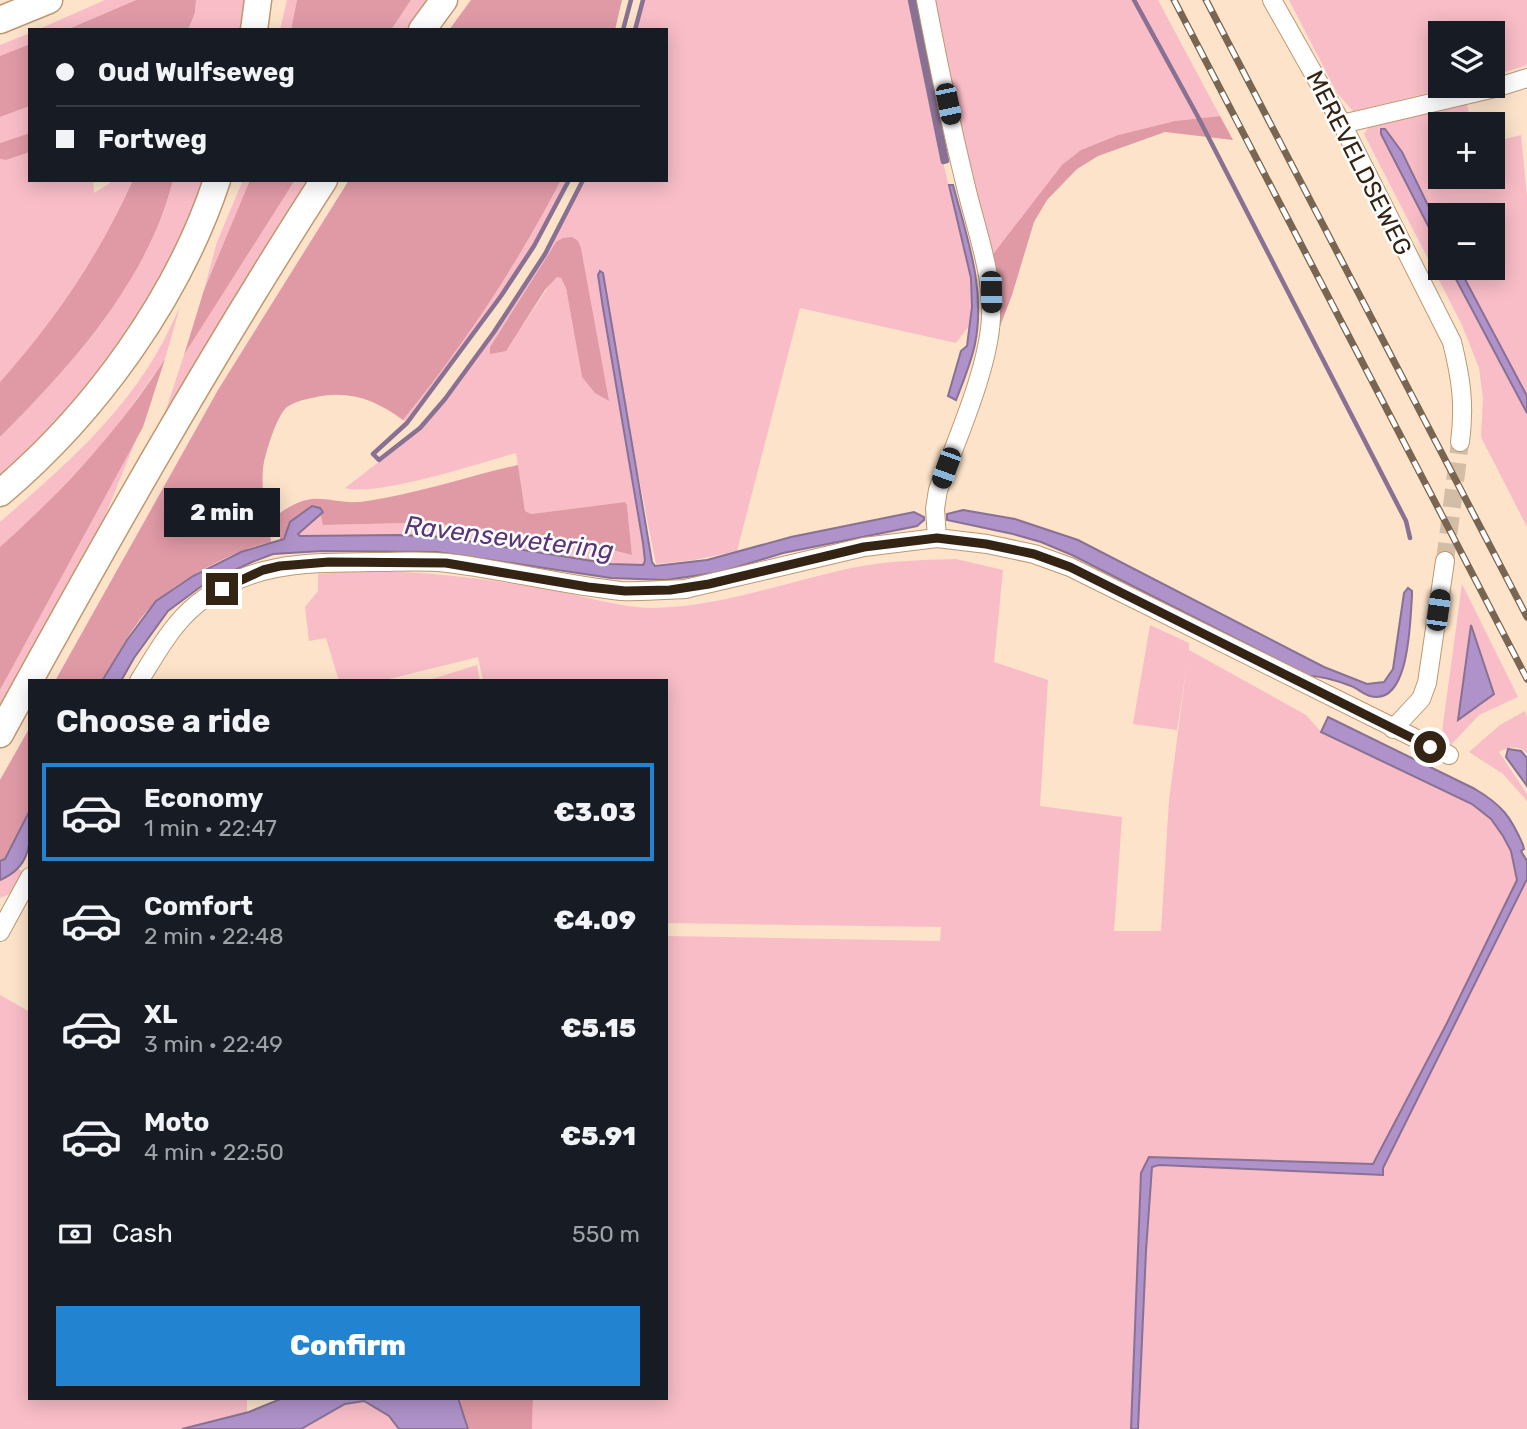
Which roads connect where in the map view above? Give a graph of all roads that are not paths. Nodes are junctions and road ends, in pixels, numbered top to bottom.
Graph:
1 (49, 0) edge
2 (258, 0) edge
3 (443, 0) edge
4 (926, 0) edge
5 (1272, 0) edge
6 (0, 20) edge
7 (254, 28) edge
8 (423, 28) edge
9 (1527, 78) edge
10 (1342, 124) junction
11 (216, 182) edge
12 (323, 182) edge
13 (1460, 442) tunnel mouth
14 (0, 493) edge
15 (937, 538) junction
16 (1445, 561) tunnel mouth
17 (30, 679) edge
18 (140, 679) edge
19 (28, 683) edge
20 (1393, 729) junction
21 (0, 734) edge
22 (1450, 755) dead end
23 (28, 881) edge
24 (0, 933) edge

1 - 6 highway
2 - 7 highway
3 - 8 highway
4 - 15 street
5 - 10 street, MEREVELDSEWEG
9 - 10 street
10 - 13 street, MEREVELDSEWEG
11 - 14 highway
12 - 17 highway
15 - 18 street
15 - 20 street
16 - 20 street
19 - 21 highway
20 - 22 street
23 - 24 street

